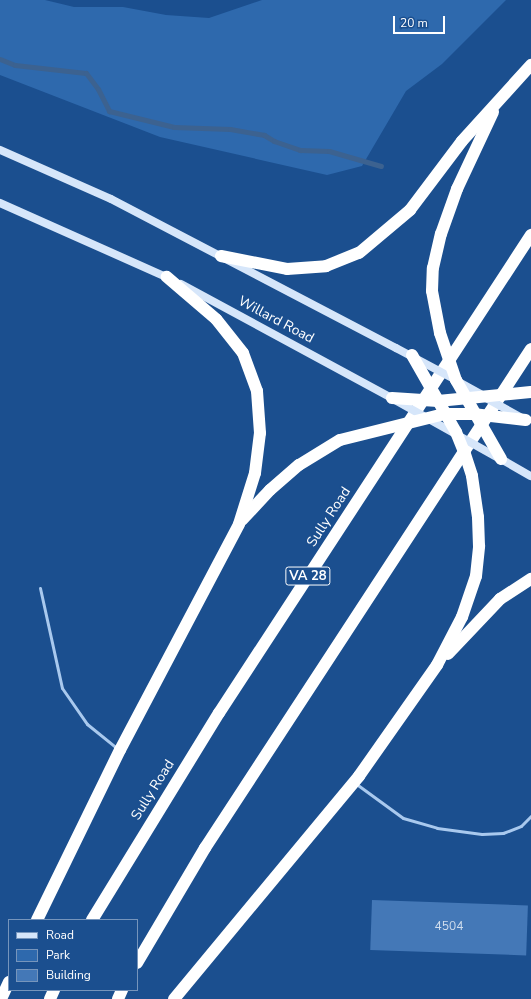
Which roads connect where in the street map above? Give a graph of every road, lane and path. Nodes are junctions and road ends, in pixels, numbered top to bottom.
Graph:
1 (531, 65) edge
2 (496, 104) junction
3 (0, 150) edge
4 (0, 203) edge
5 (531, 235) edge
6 (221, 256) junction
7 (168, 277) junction
8 (531, 349) edge
9 (412, 355) junction
10 (456, 380) junction
11 (531, 392) edge
12 (392, 398) junction
13 (486, 398) junction
14 (466, 399) junction
15 (438, 401) junction
16 (444, 414) junction
17 (473, 414) junction
18 (426, 417) junction
19 (529, 422) edge
20 (456, 432) junction
21 (501, 459) junction
22 (531, 476) edge
23 (238, 524) junction
24 (531, 579) edge
25 (40, 588) dead end
26 (437, 665) junction
27 (120, 750) junction
28 (354, 782) junction
29 (531, 816) edge
30 (37, 919) edge
31 (93, 919) edge
32 (138, 961) edge
33 (8, 984) edge
34 (2, 999) edge
35 (174, 999) edge

1 - 2 highway
2 - 6 highway
2 - 10 highway, bridge
3 - 6 main road
4 - 7 main road, Willard Road
5 - 31 highway, Sully Road / VA 28
6 - 9 main road, bridge
7 - 12 main road, Willard Road
7 - 23 highway
8 - 32 highway
9 - 10 main road, bridge
9 - 15 highway, bridge
10 - 13 main road, bridge
10 - 14 highway, bridge
11 - 13 highway, bridge
12 - 15 highway, bridge
12 - 18 main road, Willard Road, bridge
13 - 14 highway, bridge
13 - 19 main road, bridge
14 - 15 highway, bridge
14 - 17 highway, bridge
15 - 16 highway, bridge
16 - 17 highway, bridge
16 - 18 highway, bridge
16 - 20 highway, bridge
17 - 19 highway, bridge
17 - 21 highway, bridge
18 - 20 main road, Willard Road, bridge
18 - 23 highway, bridge
20 - 21 main road, Willard Road, bridge
20 - 26 highway, bridge
21 - 22 main road, Willard Road
23 - 27 highway
24 - 26 highway
25 - 27 lane
26 - 28 highway
27 - 30 highway
28 - 29 lane
28 - 35 highway
33 - 34 highway

